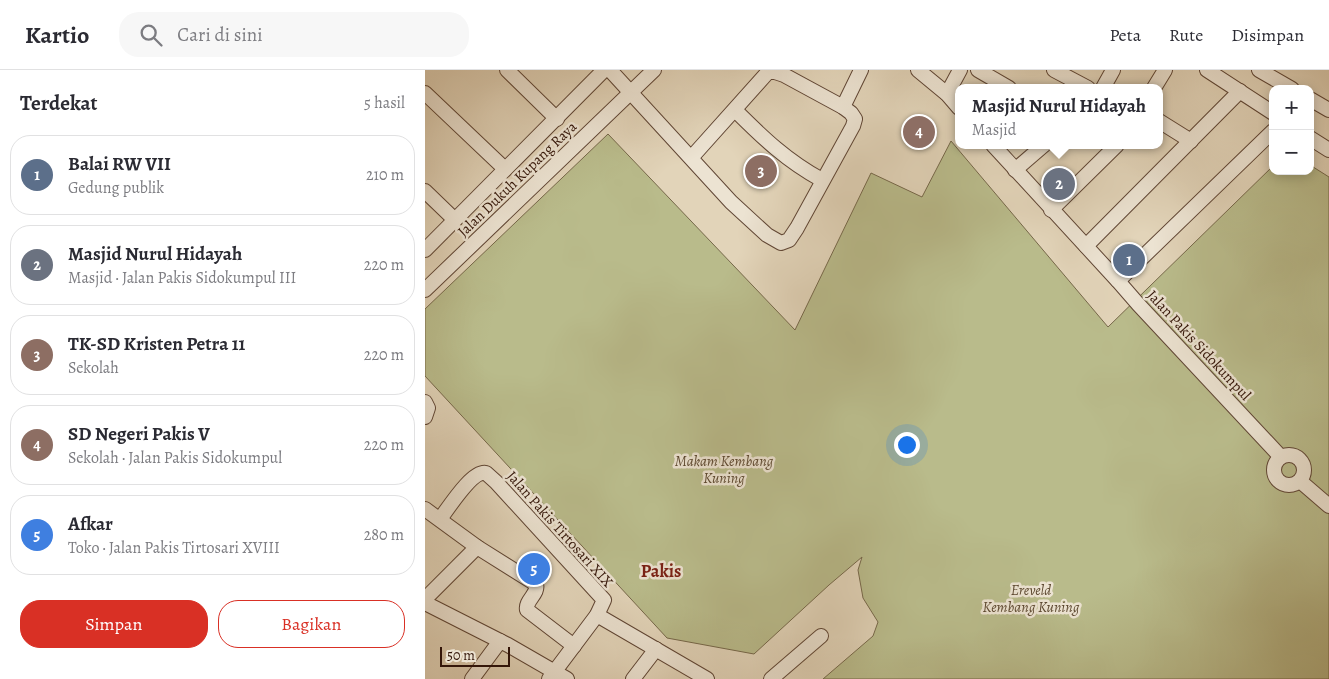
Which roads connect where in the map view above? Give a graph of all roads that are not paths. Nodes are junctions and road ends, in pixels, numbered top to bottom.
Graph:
1 (507, 70) edge
2 (604, 70) edge
3 (609, 70) edge
4 (654, 70) edge
5 (861, 70) edge
6 (918, 70) edge
7 (960, 70) edge
8 (978, 70) edge
9 (1054, 70) edge
10 (1113, 70) edge
11 (1165, 70) edge
12 (1207, 70) edge
13 (1259, 70) edge
14 (1002, 84) edge
15 (1080, 84) edge
16 (1106, 84) edge
17 (1156, 84) edge
18 (1285, 85) edge
19 (1240, 91) junction
20 (425, 93) edge
21 (632, 93) junction
22 (947, 94) junction
23 (1314, 102) edge
24 (955, 103) edge
25 (843, 107) junction
26 (735, 110) junction
27 (1269, 110) edge
28 (1329, 110) edge
29 (557, 119) junction
30 (1163, 124) edge
31 (1269, 135) edge
32 (1191, 141) junction
33 (1314, 141) edge
34 (997, 149) edge
35 (1039, 149) edge
36 (1113, 149) edge
37 (1329, 150) edge
38 (691, 158) junction
39 (505, 169) junction
40 (1015, 170) junction
41 (822, 180) junction
42 (425, 191) edge
43 (1051, 210) junction
44 (455, 220) junction
45 (1085, 246) junction
46 (425, 250) edge
47 (1118, 281) junction
48 (425, 290) edge
49 (425, 402) edge
50 (425, 417) edge
51 (1280, 456) junction
52 (1300, 481) junction
53 (1329, 506) edge
54 (425, 509) edge
55 (440, 519) junction
56 (477, 547) junction
57 (425, 599) edge
58 (425, 603) edge
59 (597, 615) junction
60 (821, 636) dead end
61 (500, 641) junction
62 (574, 646) junction
63 (655, 648) junction
64 (557, 676) edge
65 (472, 679) edge
66 (633, 679) edge
67 (706, 679) edge
68 (771, 679) edge

1 - 29 street
2 - 29 street, Jalan Dukuh Kupang Raya
3 - 21 street
4 - 21 street, Jalan Dukuh Kupang Raya
5 - 25 street
6 - 22 street
7 - 22 street
8 - 14 street
9 - 15 street
10 - 16 street
11 - 17 street
12 - 19 street
13 - 18 street
19 - 27 street
19 - 32 street
20 - 39 street
21 - 38 street
21 - 48 street, Jalan Dukuh Kupang Raya
22 - 24 street
23 - 28 street
25 - 26 street
25 - 41 street
26 - 38 street
26 - 41 street
29 - 39 street, Jalan Dukuh Kupang Raya
30 - 32 street
31 - 47 street
32 - 45 street
33 - 37 street
34 - 40 street, Jalan Pakis Sidokumpul
35 - 40 street
36 - 43 street
38 - 41 street
39 - 44 street, Jalan Dukuh Kupang Raya
40 - 43 street, Jalan Pakis Sidokumpul
42 - 44 street
43 - 45 street, Jalan Pakis Sidokumpul
44 - 46 street, Jalan Dukuh Kupang Raya
45 - 47 street, Jalan Pakis Sidokumpul
47 - 51 street, Jalan Pakis Sidokumpul
49 - 50 street
51 - 52 street
51 - 52 street
52 - 53 street
54 - 55 street
55 - 56 street
55 - 59 street, Jalan Pakis Tirtosari XIX
56 - 57 street
56 - 62 street
58 - 61 street
59 - 62 street
59 - 63 street
60 - 68 street
61 - 64 street
61 - 65 street
62 - 64 street
63 - 66 street
63 - 67 street

